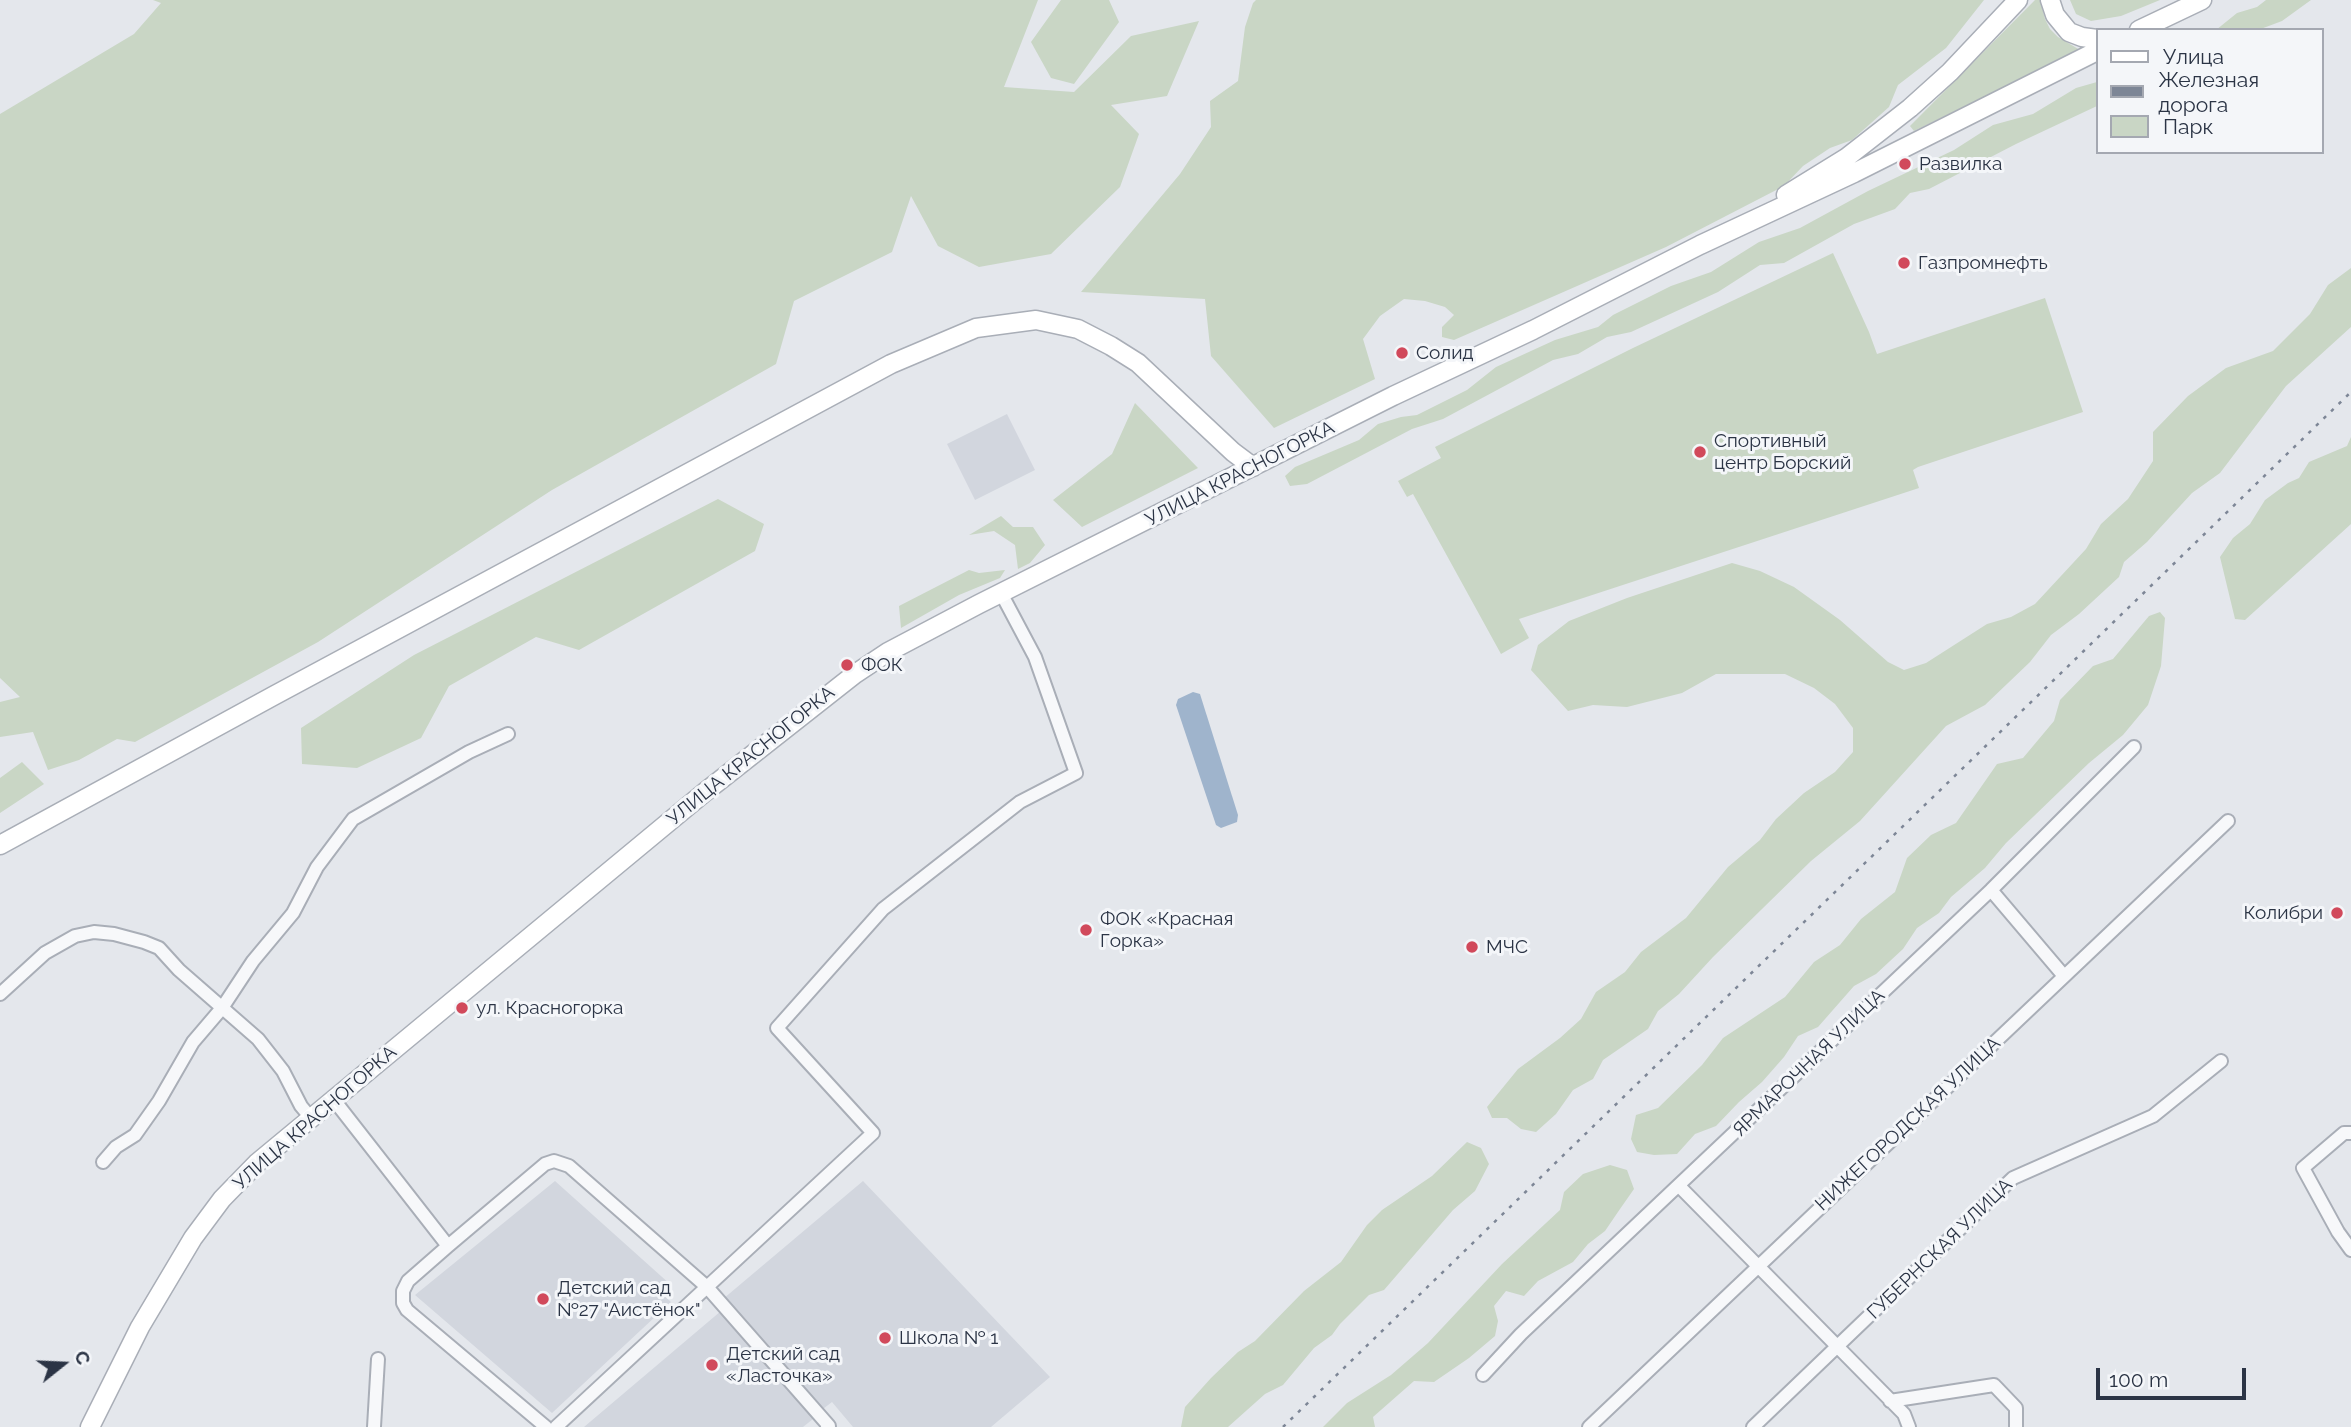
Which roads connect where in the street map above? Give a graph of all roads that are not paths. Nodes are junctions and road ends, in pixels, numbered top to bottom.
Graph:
1 (2018, 0) edge
2 (2050, 0) edge
3 (2202, 0) edge
4 (2143, 28) edge
5 (2096, 39) edge
6 (2096, 52) edge
7 (1700, 245) junction
8 (1253, 467) junction
9 (1001, 593) junction
10 (509, 734) dead end
11 (2134, 747) dead end
12 (2228, 821) dead end
13 (0, 845) edge
14 (1991, 890) junction
15 (2064, 976) junction
16 (0, 994) edge
17 (222, 1008) junction
18 (2221, 1061) dead end
19 (334, 1100) junction
20 (311, 1118) junction
21 (2351, 1133) edge
22 (103, 1162) dead end
23 (1679, 1186) junction
24 (448, 1246) junction
25 (2351, 1250) edge
26 (1759, 1266) junction
27 (707, 1287) junction
28 (1837, 1347) junction
29 (378, 1359) dead end
30 (1483, 1375) dead end
31 (1890, 1401) junction
32 (90, 1427) edge
33 (374, 1427) edge
34 (546, 1427) edge
35 (556, 1427) edge
36 (827, 1427) edge
37 (1589, 1427) edge
38 (1753, 1427) edge
39 (1909, 1427) edge
40 (2016, 1427) edge

1 - 7 main road
2 - 5 main road
3 - 4 main road
6 - 7 main road
7 - 8 main road, УЛИЦА КРАСНОГОРКА
8 - 9 main road, УЛИЦА КРАСНОГОРКА
8 - 13 main road
9 - 19 main road, УЛИЦА КРАСНОГОРКА
9 - 27 street
10 - 17 street
11 - 14 street, ЯРМАРОЧНАЯ УЛИЦА
12 - 15 street, НИЖЕГОРОДСКАЯ УЛИЦА
14 - 15 street
14 - 23 street, ЯРМАРОЧНАЯ УЛИЦА
15 - 26 street, НИЖЕГОРОДСКАЯ УЛИЦА
16 - 17 street
17 - 20 street
17 - 22 street
18 - 28 street, ГУБЕРНСКАЯ УЛИЦА
19 - 20 main road, УЛИЦА КРАСНОГОРКА
19 - 24 street
20 - 32 main road, УЛИЦА КРАСНОГОРКА
21 - 25 street
23 - 26 street
23 - 30 street, ЯРМАРОЧНАЯ УЛИЦА
24 - 27 street
24 - 34 street
26 - 28 street
26 - 37 street, НИЖЕГОРОДСКАЯ УЛИЦА
27 - 35 street
27 - 36 street
28 - 31 street
28 - 38 street, ГУБЕРНСКАЯ УЛИЦА
29 - 33 street
31 - 39 street
31 - 40 street

